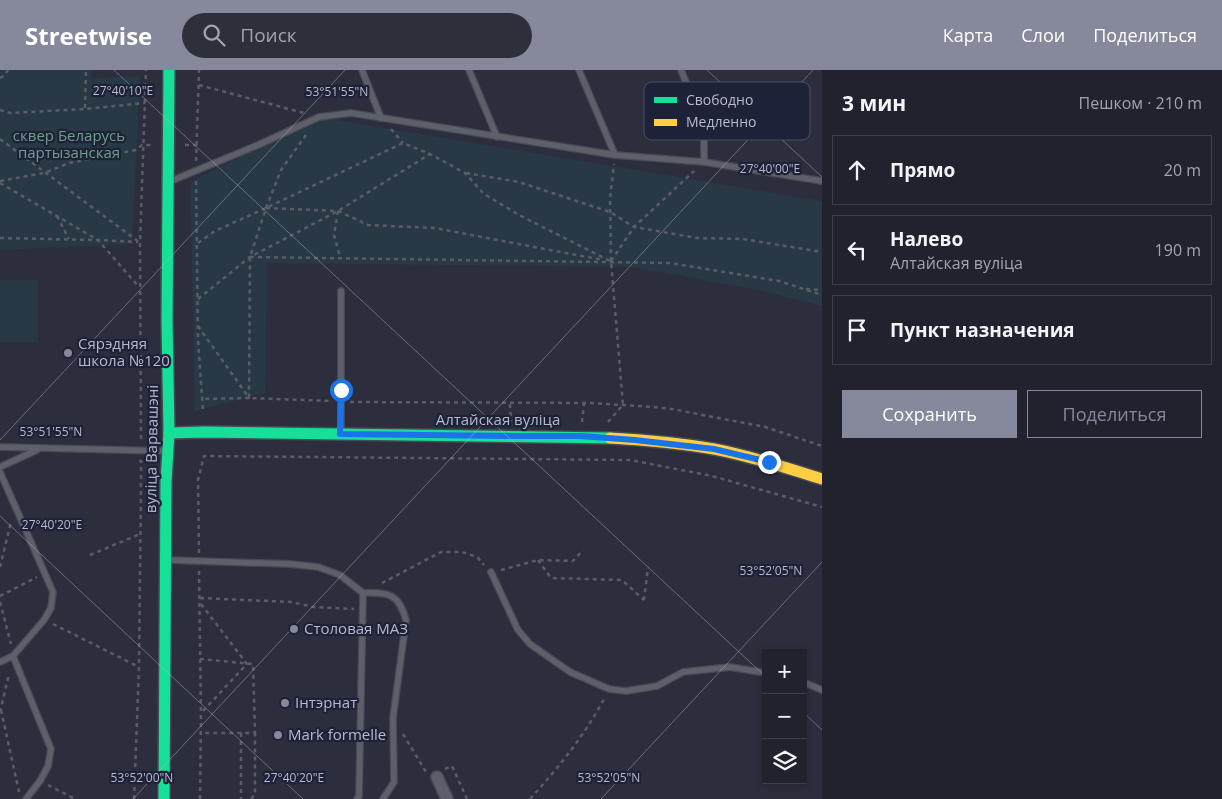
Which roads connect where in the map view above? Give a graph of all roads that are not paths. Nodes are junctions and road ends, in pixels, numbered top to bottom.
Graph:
1 (168, 70) edge
2 (362, 70) edge
3 (469, 70) edge
4 (579, 70) edge
5 (681, 70) edge
6 (686, 82) edge
7 (382, 118) junction
8 (497, 137) junction
9 (704, 140) edge
10 (614, 155) junction
11 (704, 162) junction
12 (168, 182) junction
13 (822, 182) edge
14 (341, 291) dead end
15 (169, 433) junction
16 (340, 434) junction
17 (0, 447) edge
18 (39, 449) junction
19 (168, 451) junction
20 (0, 467) edge
21 (0, 472) edge
22 (822, 480) edge
23 (166, 560) junction
24 (491, 572) road end
25 (363, 593) junction
26 (14, 656) junction
27 (0, 662) edge
28 (762, 672) edge
29 (807, 684) edge
30 (822, 690) edge
31 (432, 775) road end
32 (26, 799) edge
33 (164, 799) edge
34 (357, 799) edge
35 (383, 799) edge
36 (446, 799) edge

1 - 12 main road, вуліца Варвашэні
2 - 7 lane
3 - 8 lane
4 - 10 lane
5 - 6 lane
7 - 8 lane
7 - 12 lane
8 - 10 lane
9 - 11 lane
10 - 11 lane
11 - 13 lane
12 - 15 main road, вуліца Варвашэні
14 - 16 lane
15 - 16 main road, Алтайская вуліца
15 - 19 main road, вуліца Варвашэні
16 - 22 main road, Алтайская вуліца
17 - 18 lane
18 - 19 lane
18 - 20 lane
19 - 23 main road, вуліца Варвашэні
21 - 26 lane
23 - 25 lane
23 - 33 main road, вуліца Варвашэні
24 - 28 lane
25 - 34 lane
25 - 35 lane
26 - 27 lane
26 - 32 lane
29 - 30 lane
31 - 36 street

